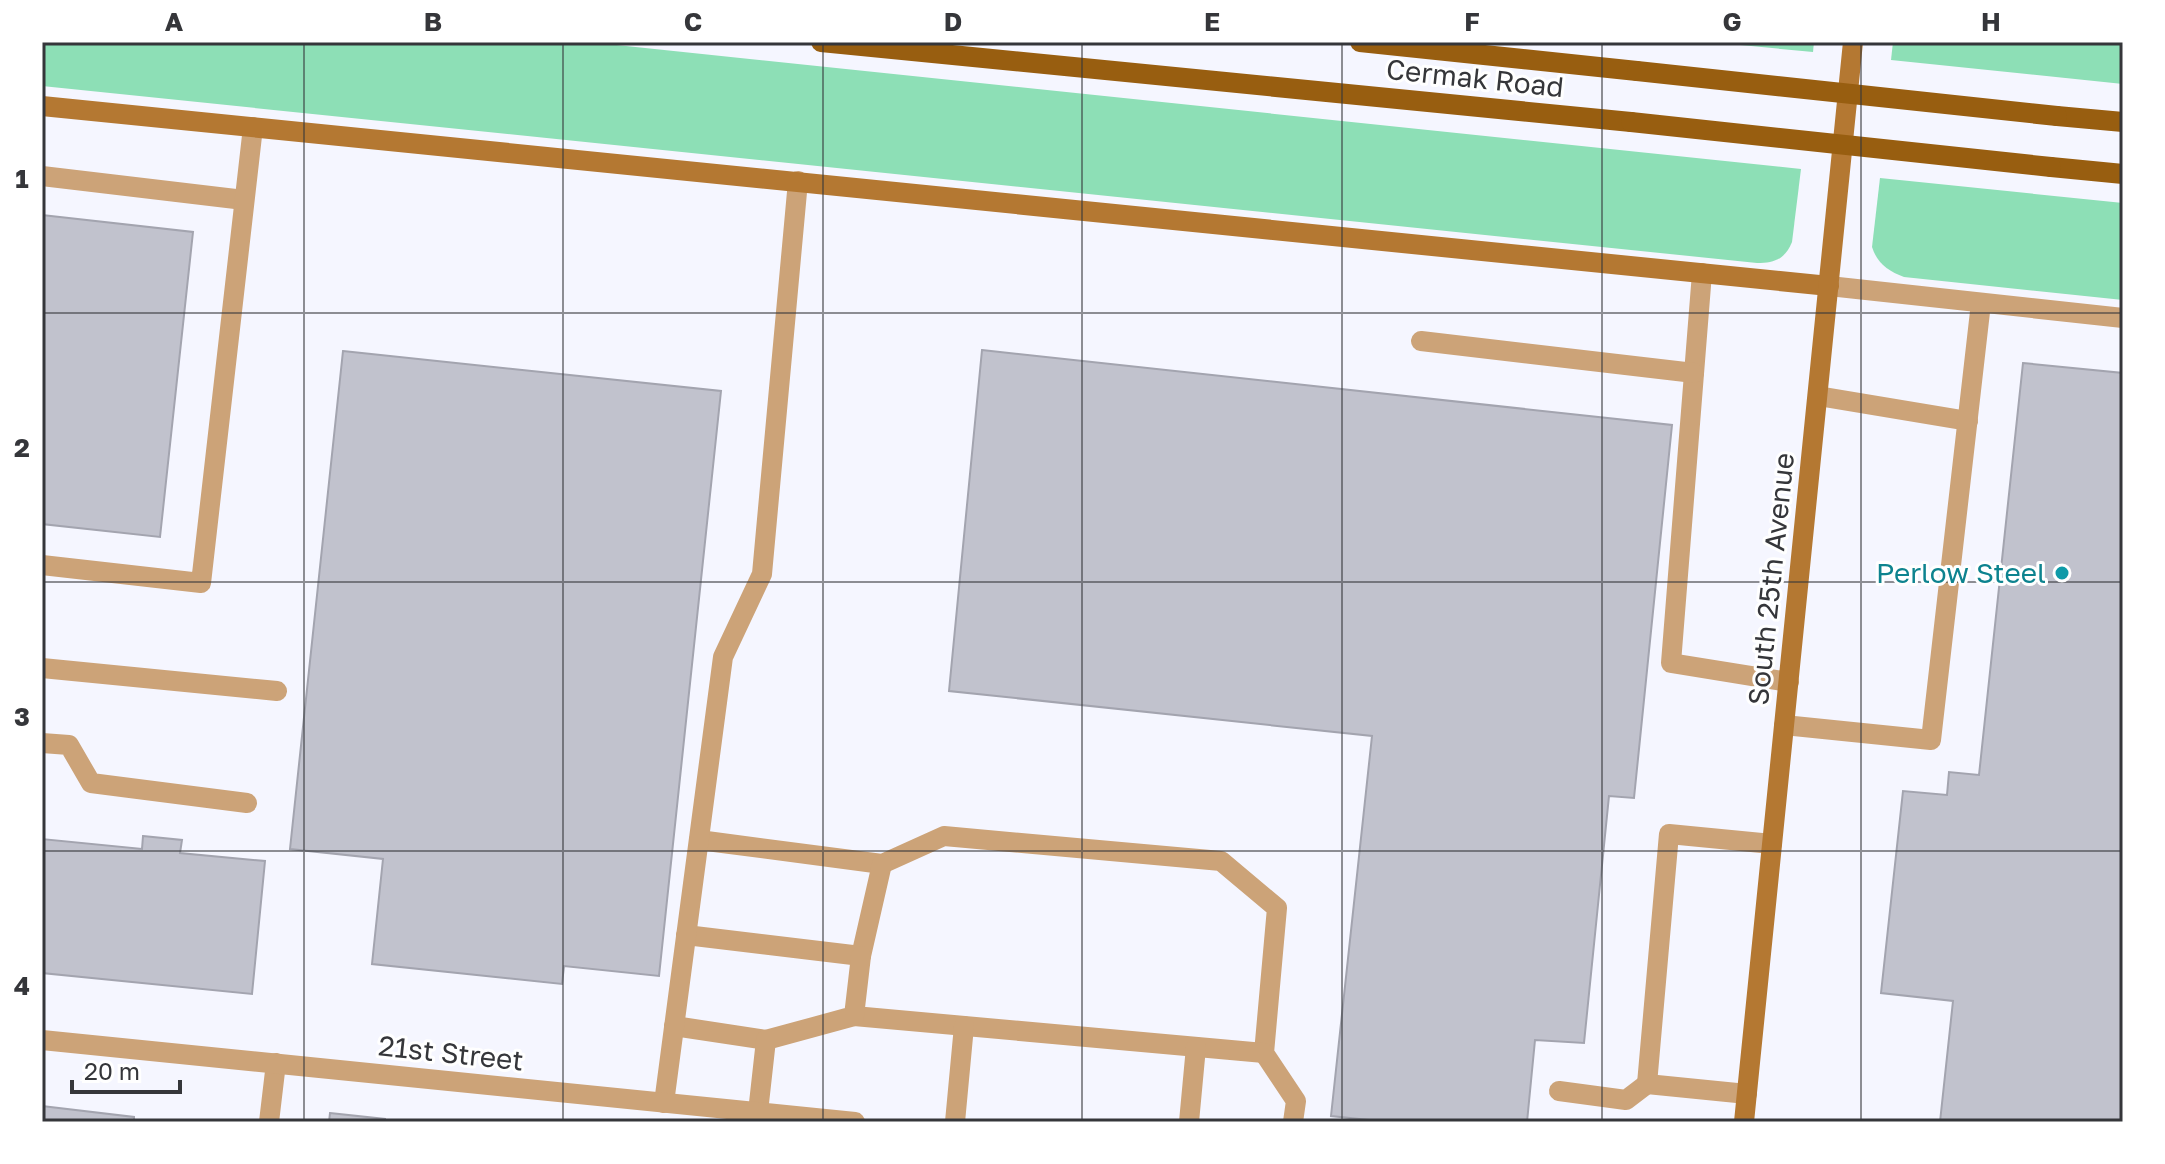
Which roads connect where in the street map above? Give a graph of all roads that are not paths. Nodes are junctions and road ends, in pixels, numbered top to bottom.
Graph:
1 (821, 42) edge
2 (1360, 42) edge
3 (1853, 42) edge
4 (42, 106) edge
5 (2123, 122) edge
6 (253, 127) junction
7 (2123, 174) edge
8 (42, 176) edge
9 (798, 181) junction
10 (244, 200) junction
11 (1702, 273) junction
12 (1829, 286) junction
13 (1981, 303) junction
14 (2123, 318) edge
15 (1421, 341) dead end
16 (1694, 373) junction
17 (1818, 396) junction
18 (1968, 421) junction
19 (42, 565) edge
20 (42, 668) edge
21 (1789, 682) junction
22 (277, 691) dead end
23 (1784, 725) junction
24 (42, 743) edge
25 (247, 803) dead end
26 (699, 840) junction
27 (1772, 844) junction
28 (882, 864) junction
29 (686, 935) junction
30 (861, 956) junction
31 (854, 1016) junction
32 (674, 1026) junction
33 (964, 1026) junction
34 (42, 1040) edge
35 (766, 1040) junction
36 (1196, 1047) junction
37 (1264, 1053) junction
38 (276, 1063) junction
39 (1647, 1084) junction
40 (1559, 1091) dead end
41 (1747, 1094) junction
42 (664, 1103) junction
43 (758, 1112) junction
44 (269, 1122) edge
45 (855, 1122) edge
46 (955, 1122) edge
47 (1189, 1122) edge
48 (1293, 1122) edge
49 (1744, 1122) edge

1 - 7 main road, Cermak Road, bridge
2 - 5 main road, Cermak Road, bridge
3 - 12 main road, South 25th Avenue
4 - 6 main road
6 - 9 main road
6 - 10 street
8 - 10 street
9 - 11 main road
9 - 26 street
10 - 19 street
11 - 12 main road
11 - 16 street
12 - 13 street
12 - 17 main road, South 25th Avenue
13 - 14 street
13 - 18 street
15 - 16 street
16 - 21 street
17 - 18 street
17 - 21 main road, South 25th Avenue
18 - 23 street
20 - 22 street
21 - 23 main road, South 25th Avenue
23 - 27 main road, South 25th Avenue
24 - 25 street
26 - 28 street
26 - 29 street
27 - 39 street
27 - 41 main road, South 25th Avenue
28 - 30 street
28 - 37 street
29 - 30 street
29 - 32 street
30 - 31 street
31 - 33 street
31 - 35 street
32 - 35 street
32 - 42 street
33 - 36 street
33 - 46 street
34 - 38 street, 21st Street
35 - 43 street
36 - 37 street
36 - 47 street
37 - 48 street
38 - 42 street, 21st Street
38 - 44 street
39 - 40 street
39 - 41 street
41 - 49 main road, South 25th Avenue
42 - 43 street, 21st Street
43 - 45 street, 21st Street

